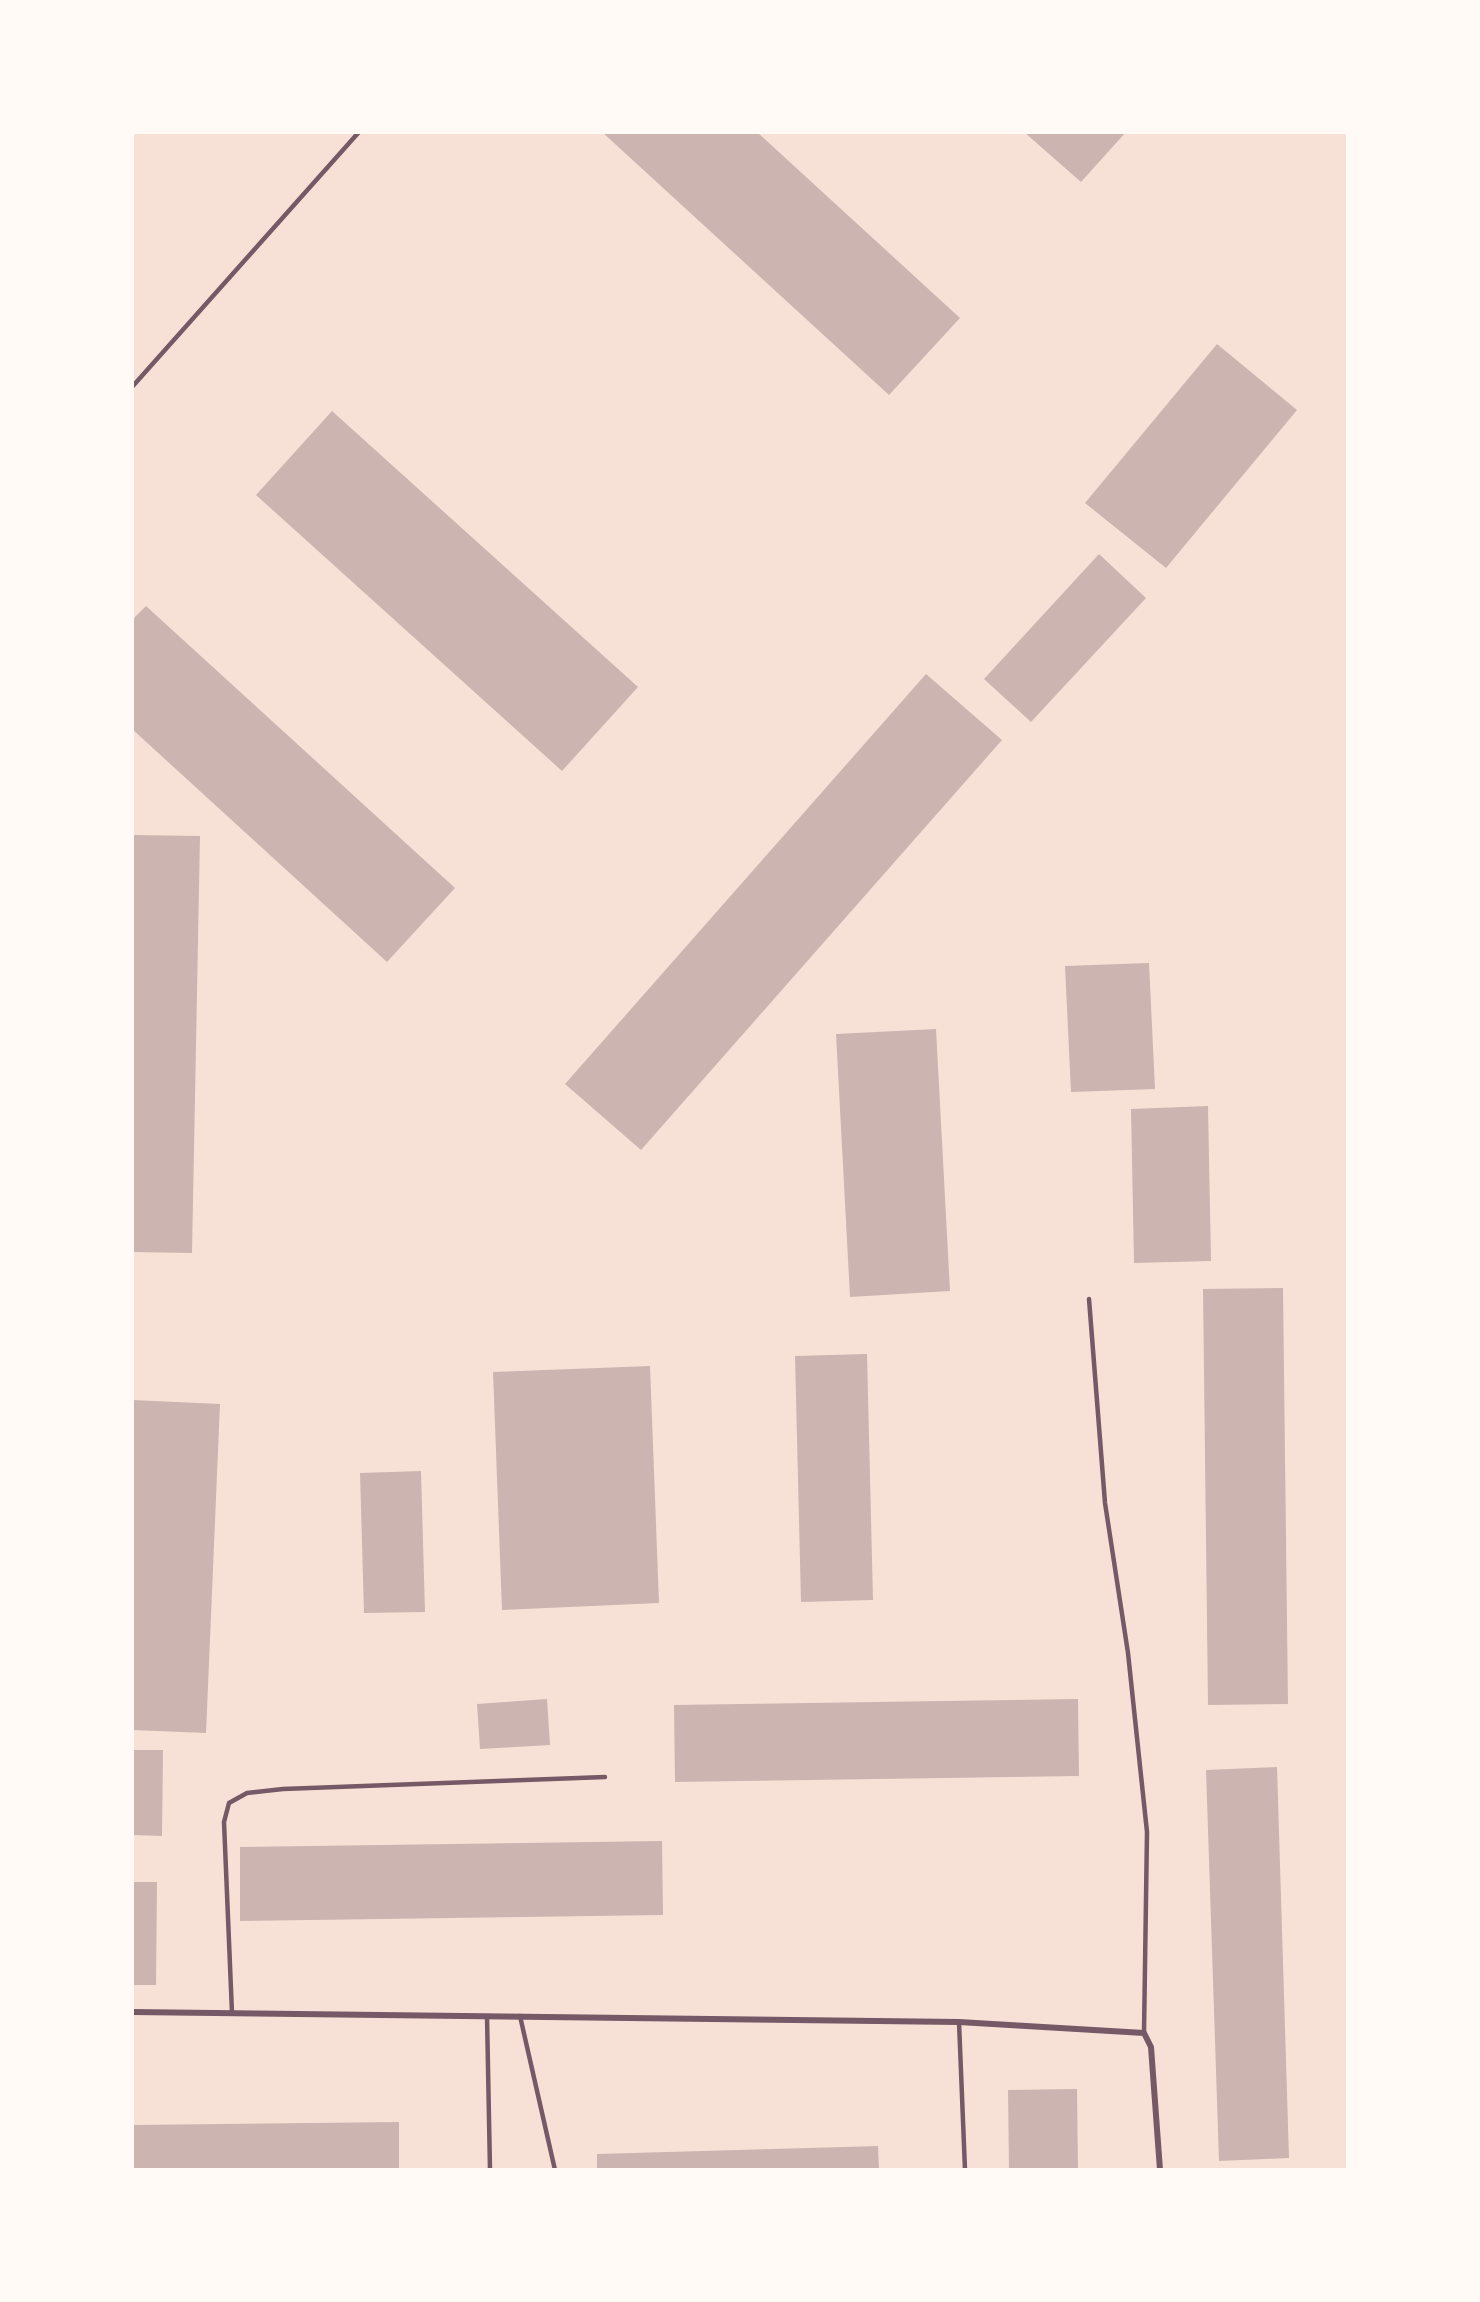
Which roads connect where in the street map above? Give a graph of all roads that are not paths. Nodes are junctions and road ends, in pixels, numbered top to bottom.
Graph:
1 (359, 132) edge
2 (132, 387) edge
3 (1089, 1299) dead end
4 (605, 1777) dead end
5 (132, 2012) edge
6 (232, 2013) junction
7 (487, 2016) junction
8 (520, 2016) junction
9 (959, 2022) junction
10 (1144, 2032) junction
11 (490, 2170) edge
12 (555, 2170) edge
13 (965, 2170) edge
14 (1160, 2170) edge

1 - 2 lane
3 - 10 lane
4 - 6 lane
5 - 6 street
6 - 7 street
7 - 8 street
7 - 11 lane
8 - 9 street
8 - 12 lane
9 - 10 street
9 - 13 lane
10 - 14 street

